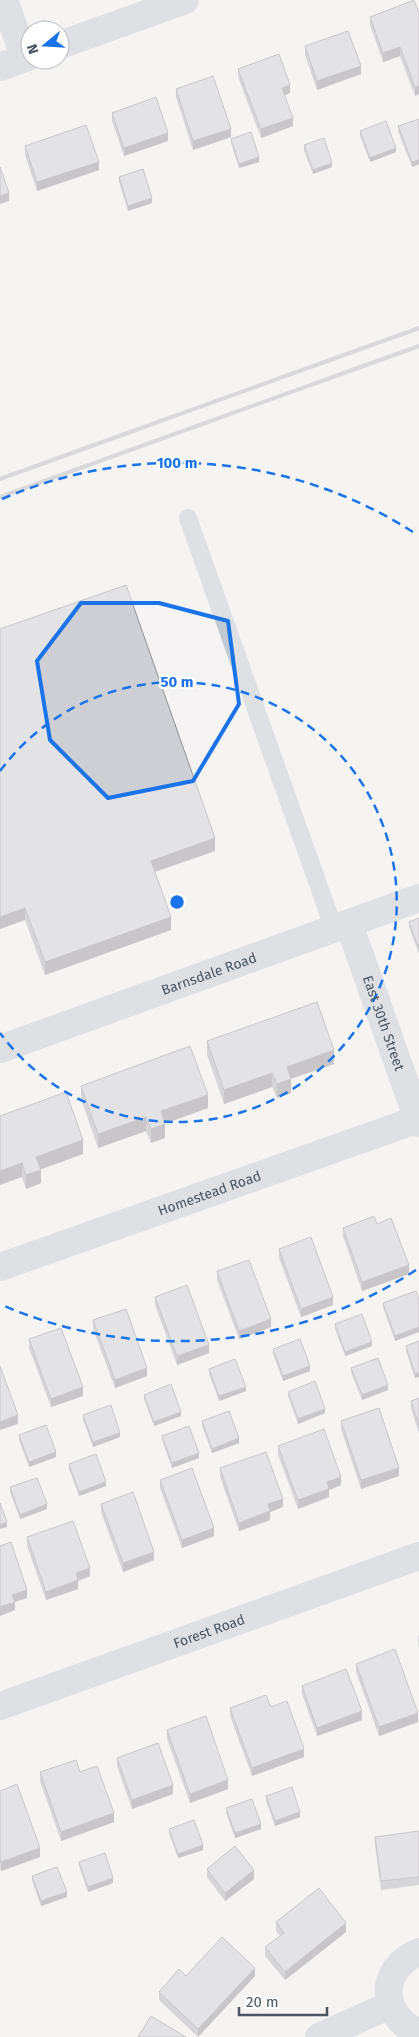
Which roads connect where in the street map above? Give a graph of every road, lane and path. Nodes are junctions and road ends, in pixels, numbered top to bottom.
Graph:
1 (4, 0) edge
2 (185, 0) edge
3 (20, 38) edge
4 (70, 41) edge
5 (20, 60) edge
6 (0, 67) edge
7 (188, 518) dead end
8 (419, 898) edge
9 (342, 926) junction
10 (0, 1048) edge
11 (418, 1120) edge
12 (0, 1267) edge
13 (419, 1556) edge
14 (0, 1706) edge
15 (419, 1952) edge
16 (390, 2005) junction
17 (419, 2033) edge
18 (319, 2037) edge

1 - 3 street
2 - 4 street
5 - 6 street
7 - 9 lane
8 - 9 street, Barnsdale Road
9 - 10 street, Barnsdale Road
9 - 11 street, East 30th Street
11 - 12 street, Homestead Road
13 - 14 street, Forest Road
15 - 16 street
16 - 17 street
16 - 18 street

